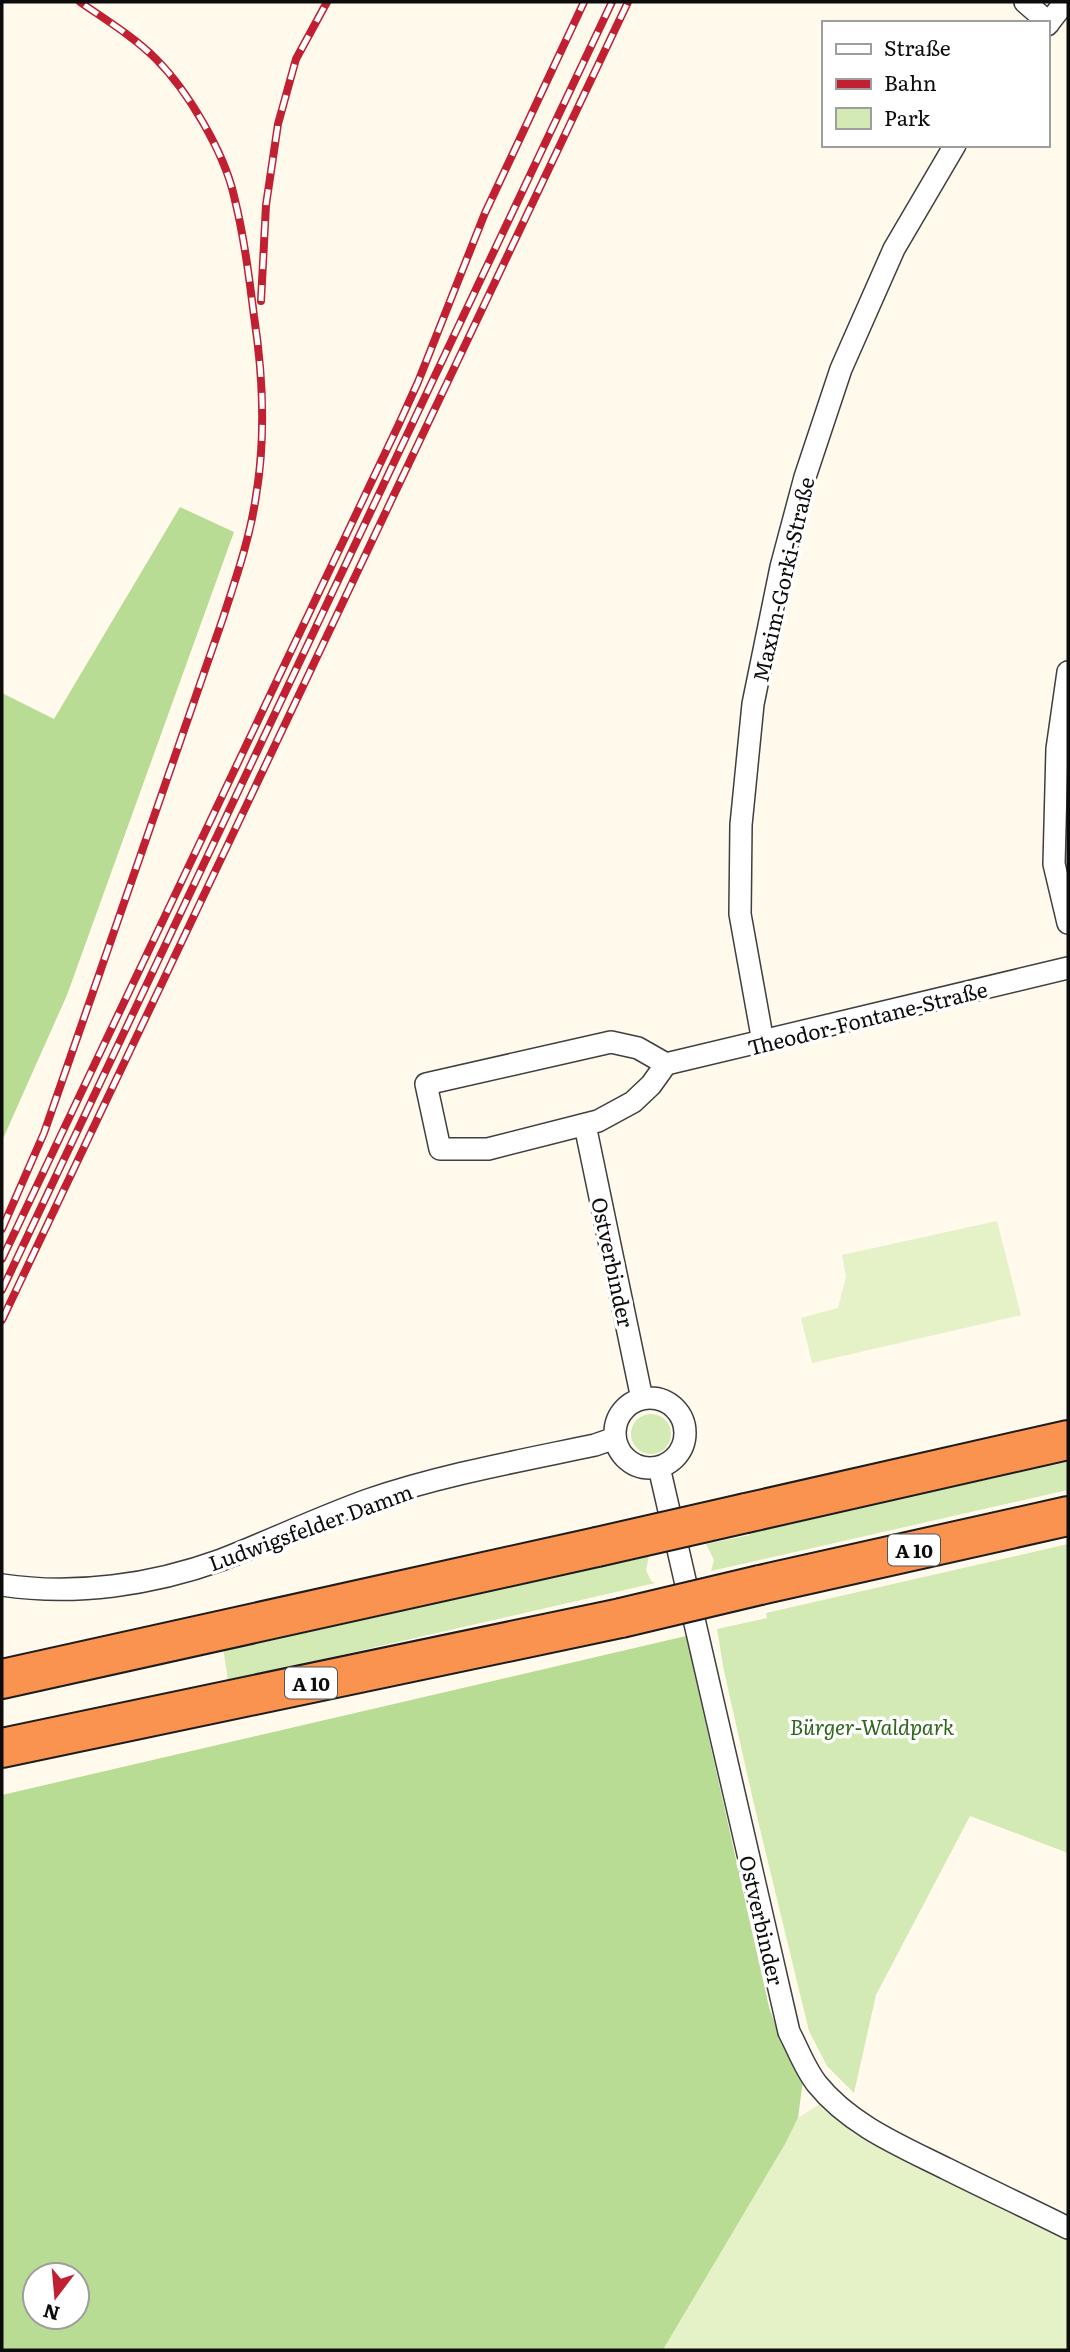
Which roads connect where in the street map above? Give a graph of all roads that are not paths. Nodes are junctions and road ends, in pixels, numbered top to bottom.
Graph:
1 (1026, 2) edge
2 (1065, 2) edge
3 (1045, 21) edge
4 (1049, 23) edge
5 (954, 147) edge
6 (1068, 671) edge
7 (1068, 923) edge
8 (1068, 968) edge
9 (763, 1042) junction
10 (666, 1064) junction
11 (584, 1125) junction
12 (642, 1399) junction
13 (615, 1438) junction
14 (1068, 1440) edge
15 (659, 1467) junction
16 (1068, 1516) edge
17 (2, 1585) edge
18 (2, 1679) edge
19 (2, 1748) edge
20 (1068, 2228) edge

1 - 3 street
2 - 4 street
5 - 9 street, Maxim-Gorki-Straße
6 - 7 street
8 - 9 street, Theodor-Fontane-Straße
9 - 10 street, Theodor-Fontane-Straße
10 - 11 street
10 - 11 street
11 - 12 street, Ostverbinder
12 - 13 street
12 - 15 street
13 - 15 street
13 - 17 street, Ludwigsfelder Damm
14 - 18 highway, bridge
15 - 20 street, Ostverbinder
16 - 19 highway, A 10, bridge

